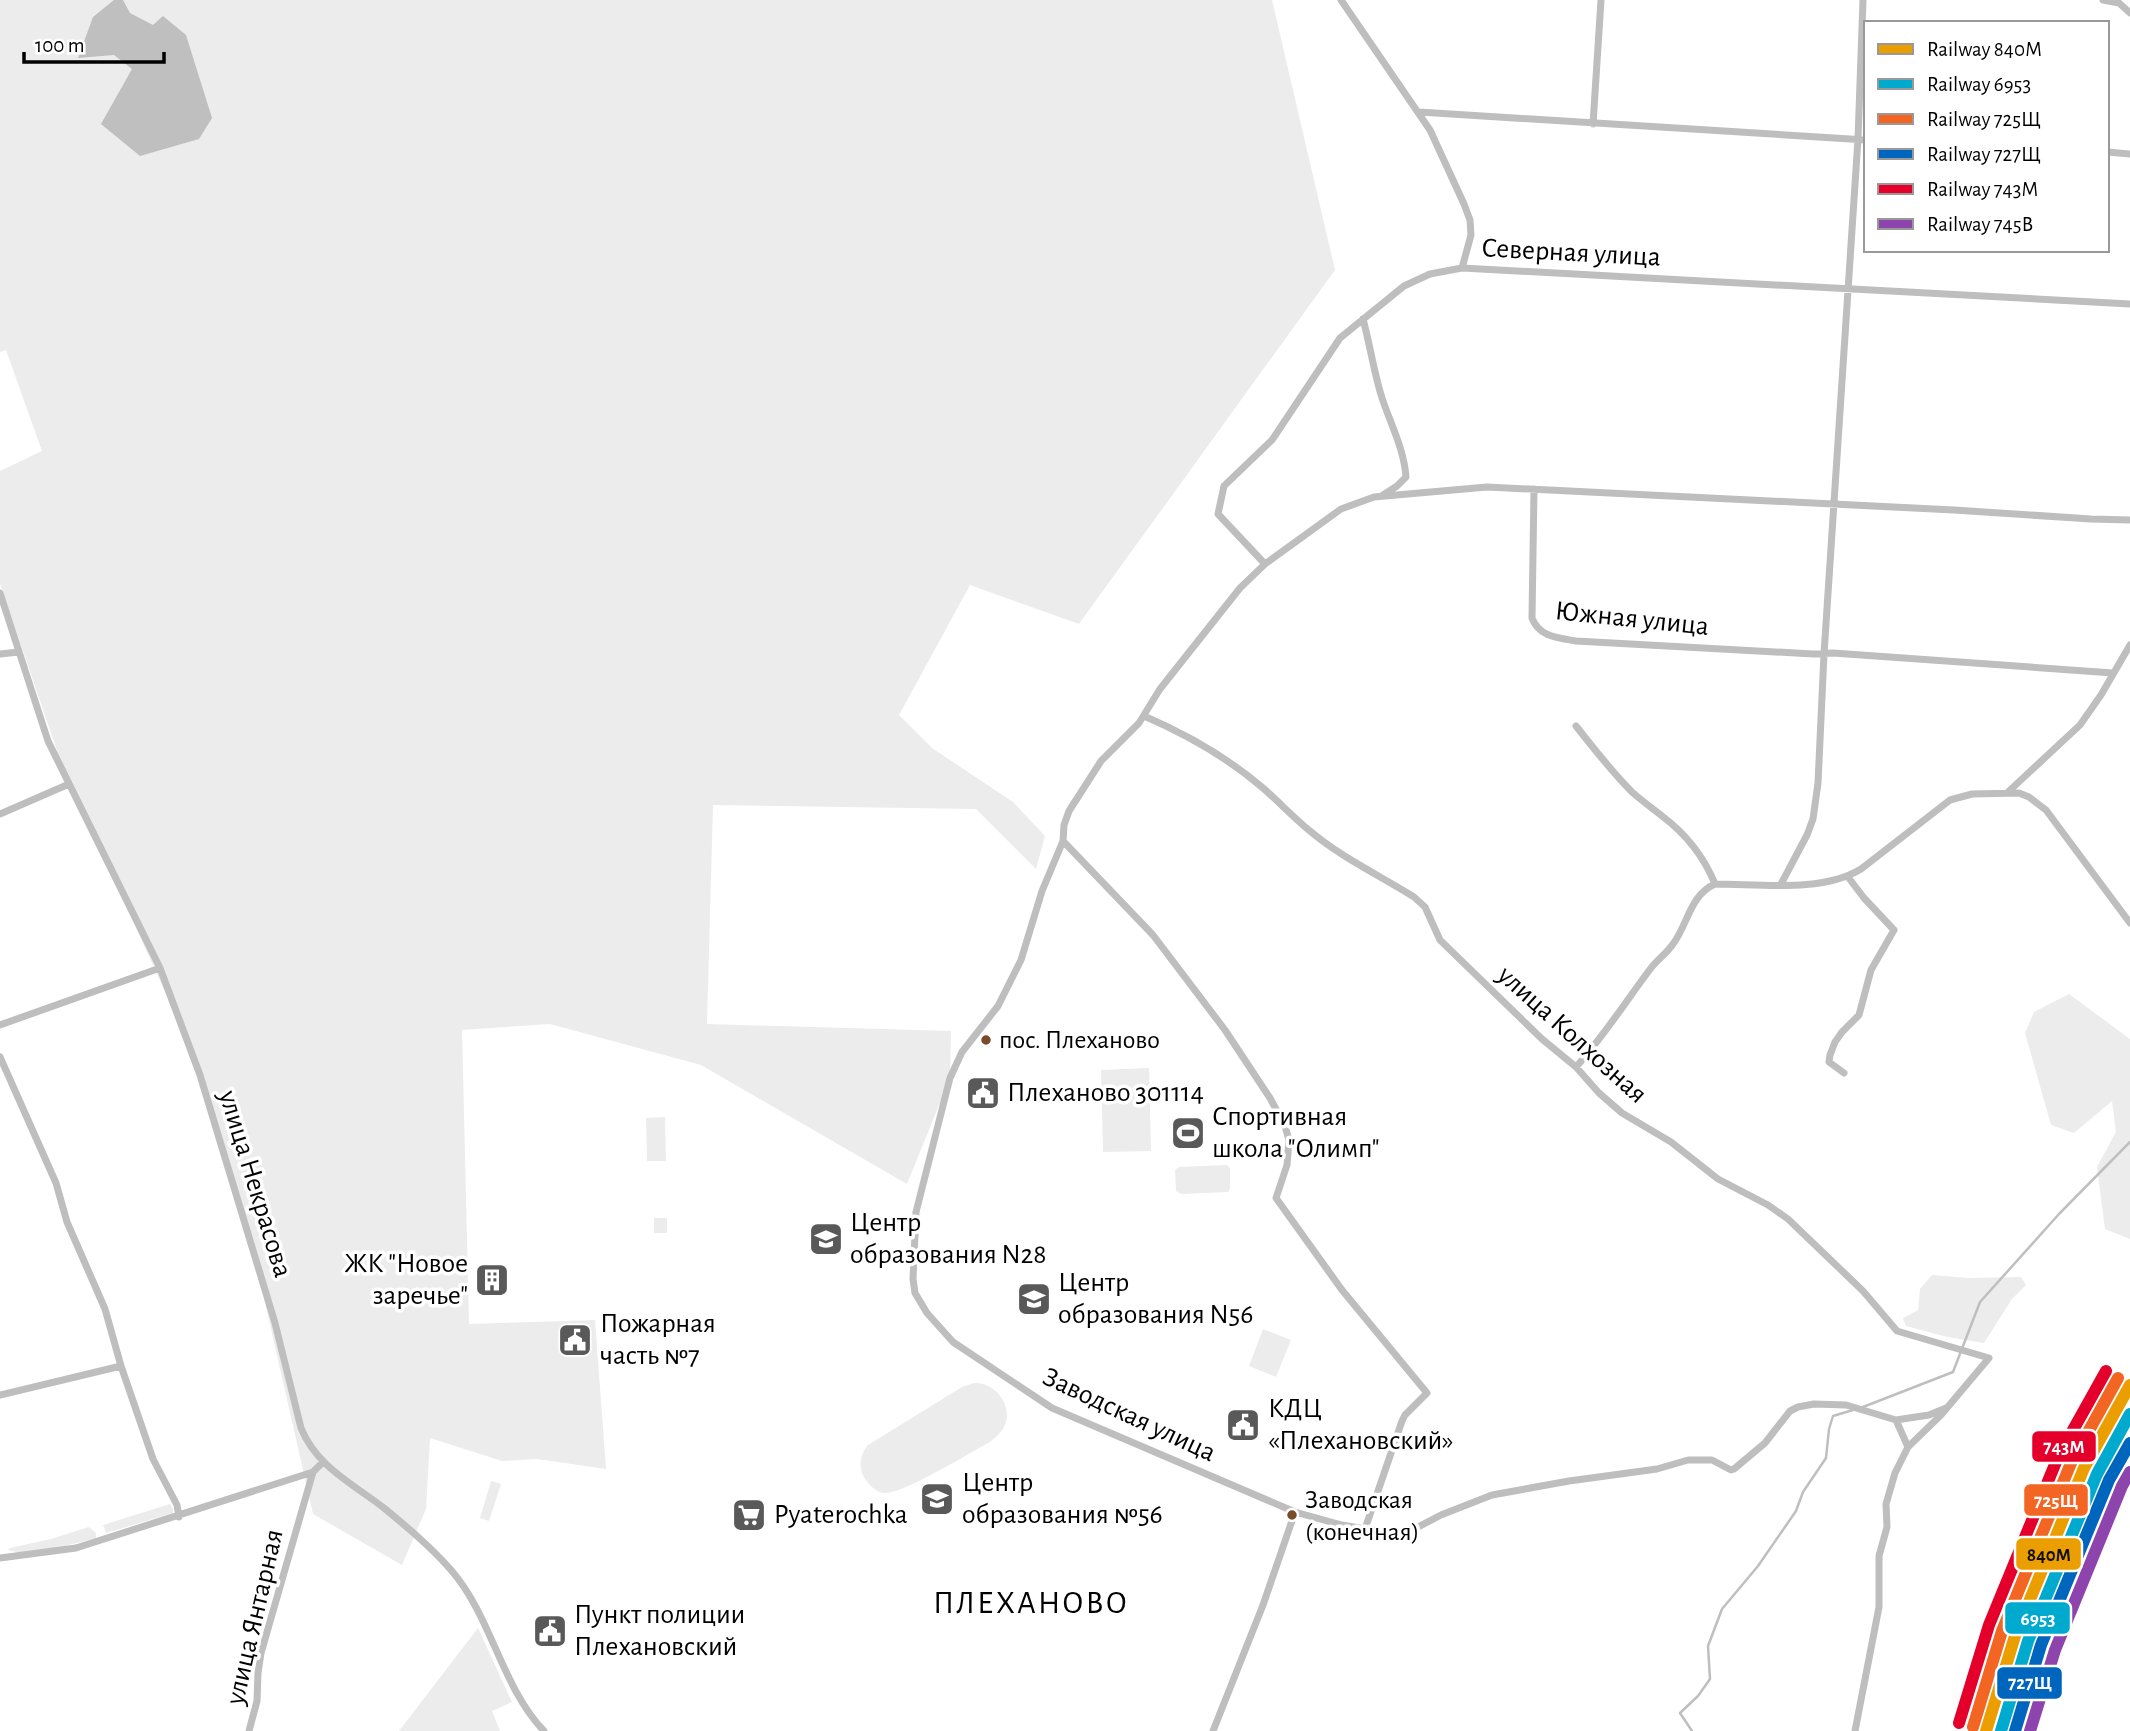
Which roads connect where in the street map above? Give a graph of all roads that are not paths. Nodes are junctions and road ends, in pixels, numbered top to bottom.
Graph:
1 (1341, 0) edge
2 (1601, 0) edge
3 (1863, 0) edge
4 (2103, 0) edge
5 (2130, 13) edge
6 (1419, 111) junction
7 (1593, 124) junction
8 (1862, 139) edge
9 (2109, 152) edge
10 (2130, 153) edge
11 (1462, 268) junction
12 (1848, 289) junction
13 (2130, 304) edge
14 (1363, 318) junction
15 (1534, 489) junction
16 (1383, 496) junction
17 (1834, 505) junction
18 (2130, 520) edge
19 (1265, 564) junction
20 (0, 593) edge
21 (2130, 645) edge
22 (19, 652) junction
23 (0, 654) edge
24 (1824, 654) junction
25 (2113, 673) junction
26 (1144, 716) junction
27 (1576, 726) dead end
28 (69, 784) junction
29 (2008, 793) junction
30 (0, 814) edge
31 (1063, 841) junction
32 (1848, 877) junction
33 (1715, 884) junction
34 (1780, 884) junction
35 (2130, 923) edge
36 (160, 968) junction
37 (0, 1025) edge
38 (0, 1057) edge
39 (1576, 1068) junction
40 (1844, 1073) dead end
41 (121, 1366) junction
42 (0, 1395) edge
43 (1947, 1407) junction
44 (1896, 1420) junction
45 (1908, 1447) junction
46 (323, 1462) junction
47 (313, 1472) junction
48 (1295, 1512) junction
49 (179, 1517) junction
50 (1365, 1529) junction
51 (0, 1558) edge
52 (249, 1731) edge
53 (544, 1731) edge
54 (1213, 1731) edge
55 (1855, 1731) edge

1 - 6 street, Северная улица
2 - 7 street
3 - 8 street
4 - 5 street
6 - 7 street
6 - 11 street, Северная улица
7 - 8 street
8 - 12 street
9 - 10 street
11 - 12 street, Северная улица
11 - 14 street
12 - 13 street, Северная улица
12 - 17 street
14 - 16 street
14 - 19 street
15 - 16 street
15 - 17 street
15 - 24 street, Южная улица
16 - 19 street, Заводская улица
17 - 18 street
17 - 24 street
19 - 26 street, Заводская улица
20 - 22 street, улица Некрасова
21 - 25 street
22 - 23 street
22 - 28 street, улица Некрасова
24 - 25 street, Южная улица
24 - 34 street
25 - 29 street
26 - 31 street, Заводская улица
26 - 39 street, улица Колхозная
27 - 33 street
28 - 30 street
28 - 36 street, улица Некрасова
29 - 32 street
29 - 35 street
31 - 48 street, Заводская улица
31 - 50 street
32 - 34 street
32 - 40 street
33 - 34 street
33 - 39 street
36 - 37 street
36 - 46 street, улица Некрасова
38 - 41 street
39 - 43 street, улица Колхозная
41 - 42 street
41 - 49 street
43 - 44 street
43 - 45 street
44 - 45 street
44 - 50 street, Заводская улица
45 - 55 street
46 - 47 street
46 - 53 street, улица Некрасова
47 - 49 street
47 - 52 street, улица Янтарная
48 - 50 street, Заводская улица
48 - 54 street
49 - 51 street

